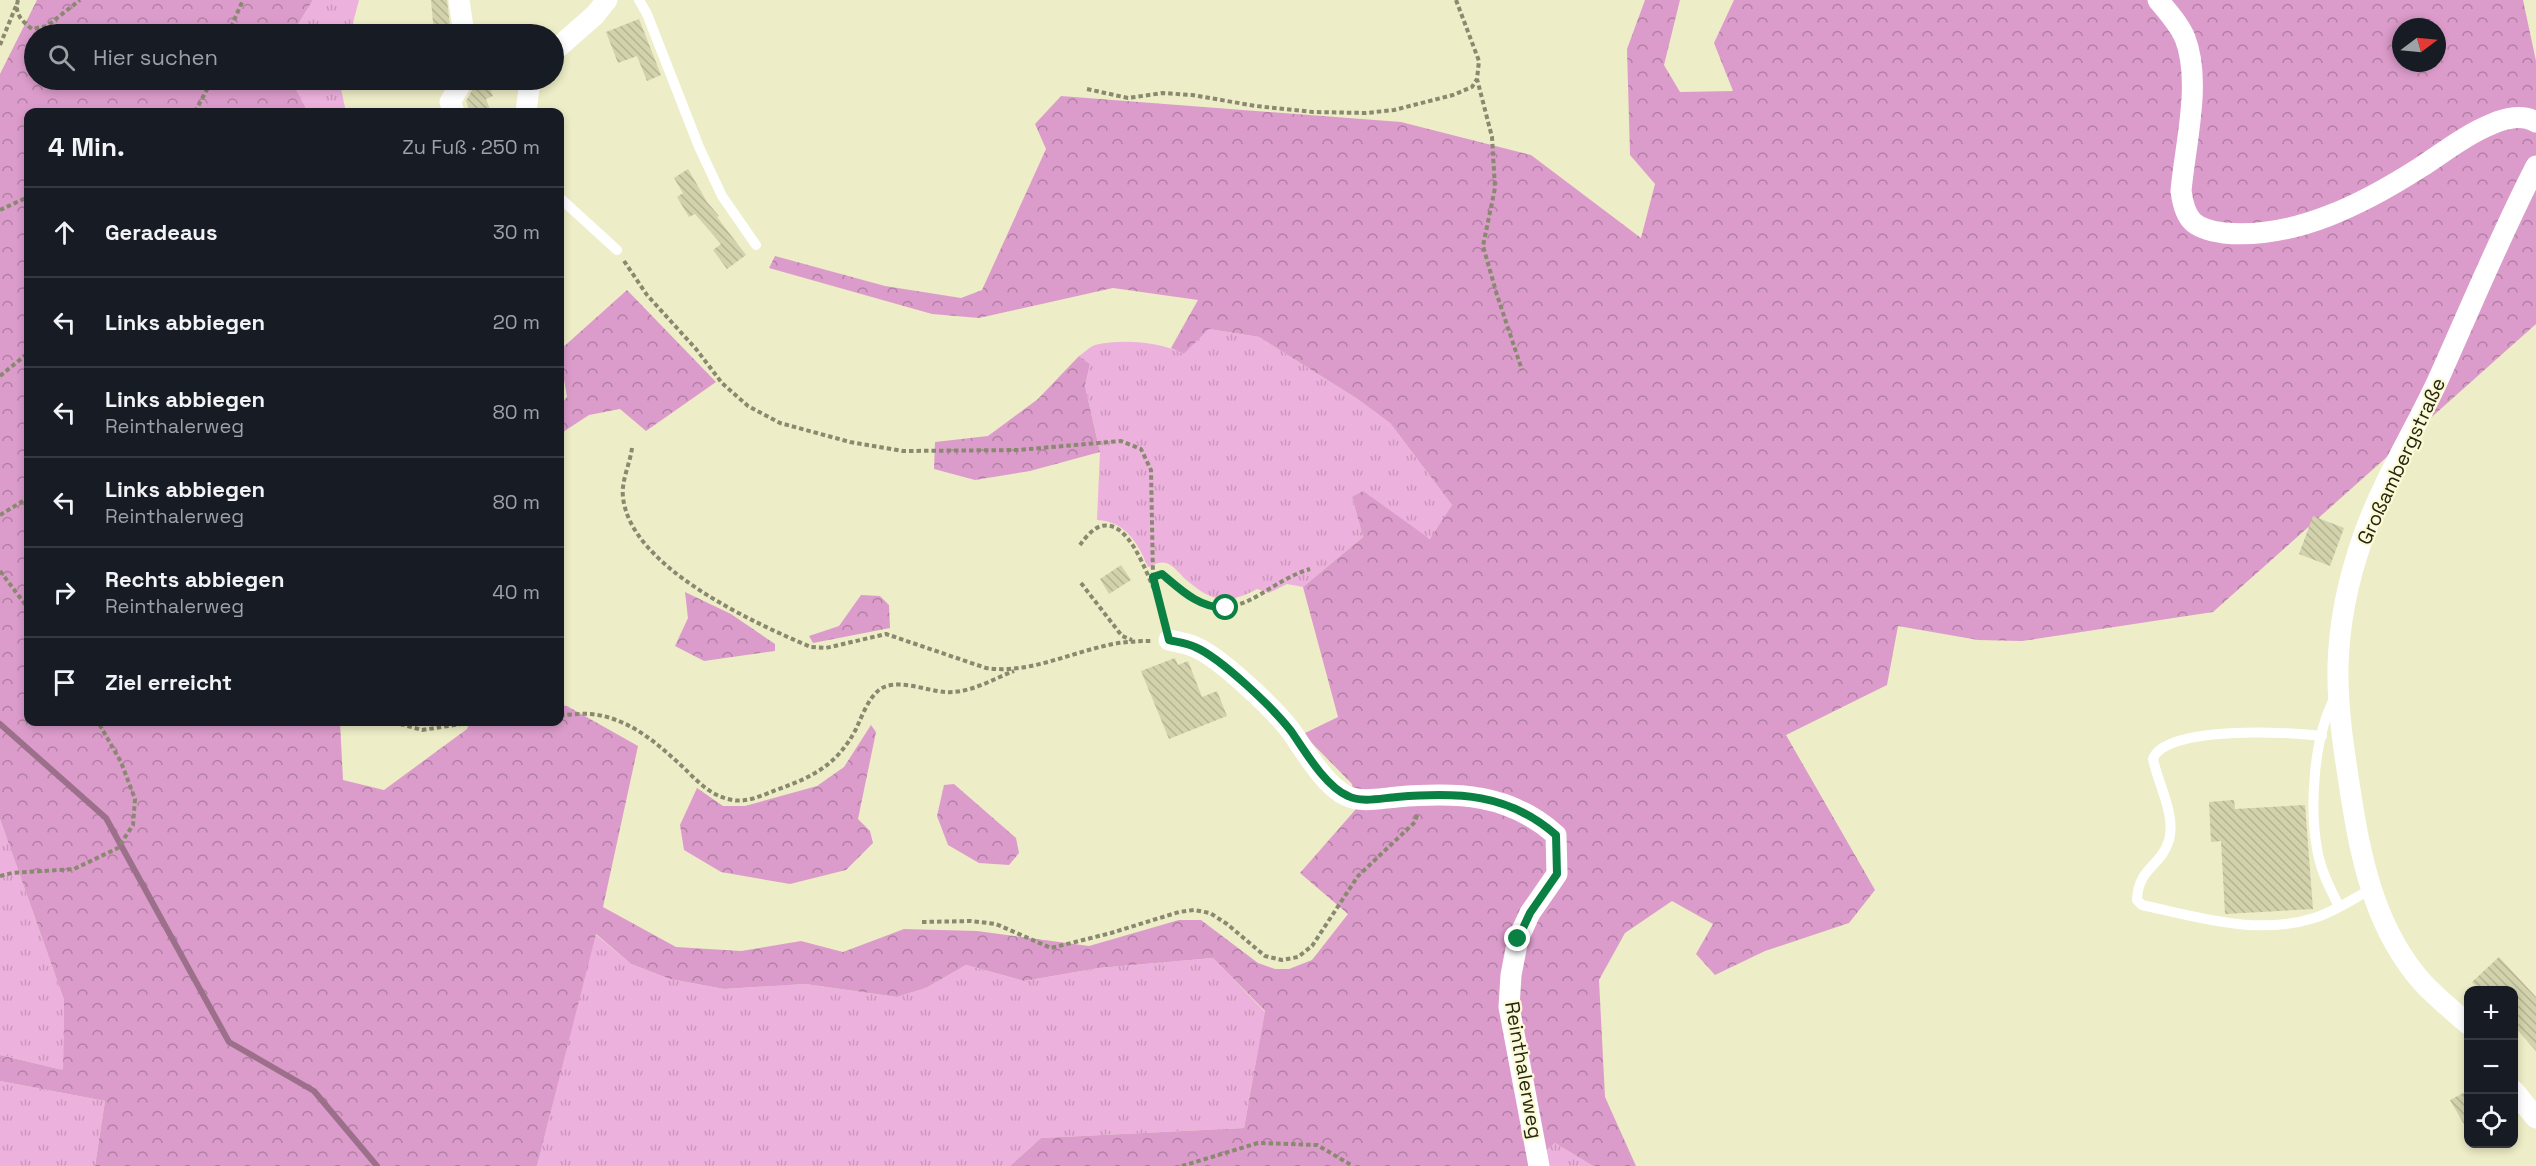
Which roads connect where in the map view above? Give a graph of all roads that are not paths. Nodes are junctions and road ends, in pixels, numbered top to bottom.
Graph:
1 (459, 0) edge
2 (607, 0) edge
3 (639, 0) edge
4 (2158, 0) edge
5 (463, 24) edge
6 (564, 42) edge
7 (457, 90) edge
8 (529, 90) edge
9 (452, 108) edge
10 (526, 108) edge
11 (2536, 122) edge
12 (2536, 166) edge
13 (564, 202) edge
14 (756, 245) dead end
15 (617, 250) road end
16 (1169, 640) road end
17 (2339, 689) junction
18 (2322, 736) junction
19 (2371, 889) junction
20 (2340, 906) junction
21 (2464, 1020) edge
22 (2516, 1094) edge
23 (2536, 1118) edge
24 (1539, 1166) edge

1 - 5 street
2 - 6 street
3 - 14 lane
4 - 11 street
7 - 9 street
8 - 10 street
12 - 17 street, Großambergstraße
13 - 15 lane
16 - 24 street, Reinthalerweg
17 - 18 lane
17 - 19 street, Großambergstraße
18 - 20 lane
18 - 20 lane
19 - 20 lane
19 - 21 street, Großambergstraße
22 - 23 street

